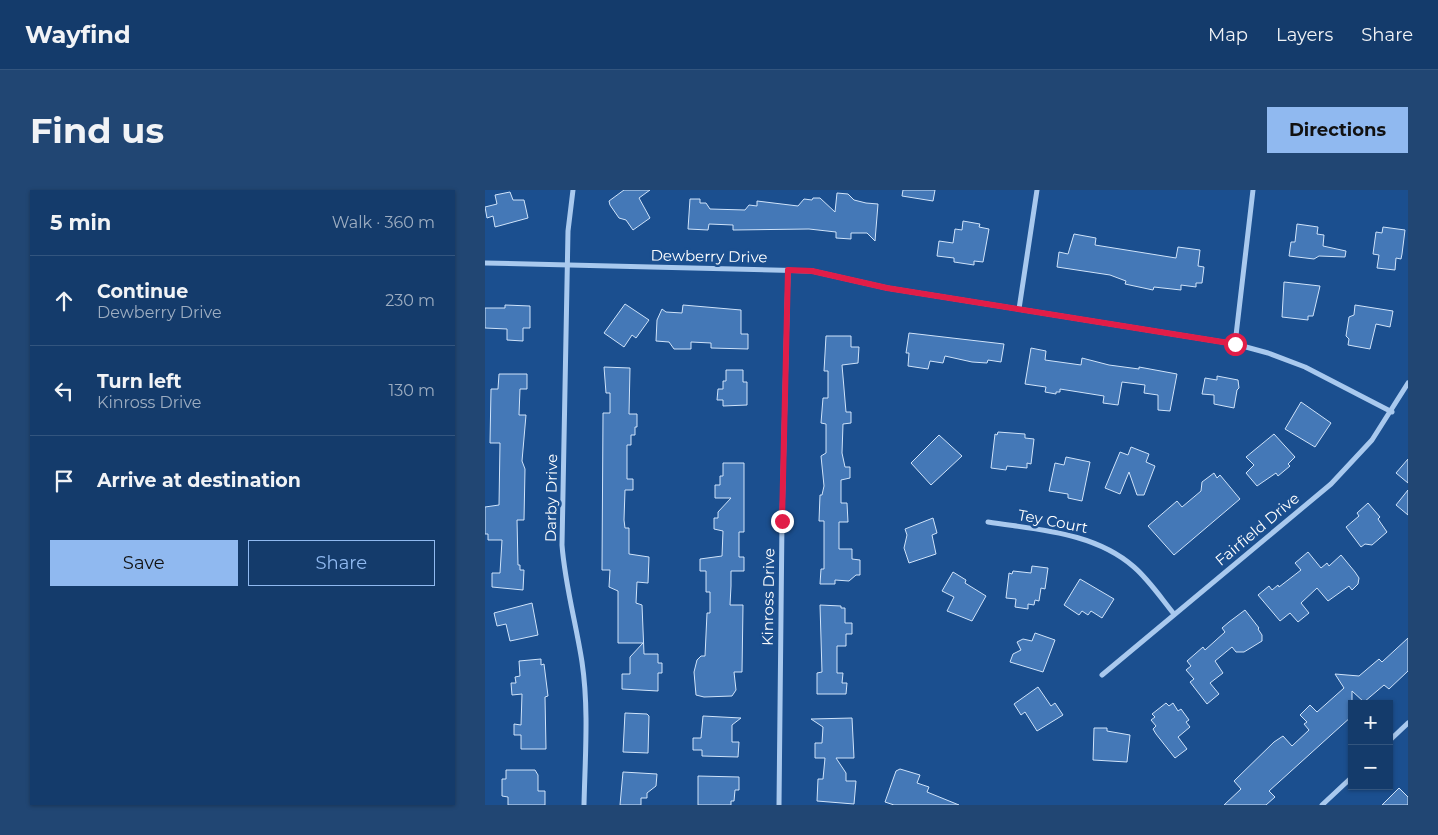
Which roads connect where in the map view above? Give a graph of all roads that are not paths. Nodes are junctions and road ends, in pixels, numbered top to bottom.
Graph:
1 (573, 190) edge
2 (1037, 190) edge
3 (1253, 190) edge
4 (485, 263) edge
5 (568, 265) junction
6 (788, 270) junction
7 (1019, 309) junction
8 (1235, 344) junction
9 (1408, 383) edge
10 (1392, 412) junction
11 (988, 522) dead end
12 (1174, 614) junction
13 (1101, 675) dead end
14 (1408, 723) edge
15 (1393, 737) edge
16 (1348, 781) edge
17 (584, 805) edge
18 (779, 805) edge
19 (1322, 805) edge

1 - 5 street, Darby Drive
2 - 7 street
3 - 8 street
4 - 5 street, Dewberry Drive
5 - 6 street, Dewberry Drive
5 - 17 street, Darby Drive
6 - 7 street, Dewberry Drive
6 - 18 street, Kinross Drive
7 - 8 street, Dewberry Drive
8 - 10 street, Dewberry Drive
9 - 10 street, Fairfield Drive
10 - 12 street, Fairfield Drive
11 - 12 street, Tey Court
12 - 13 street, Fairfield Drive
14 - 15 street
16 - 19 street

